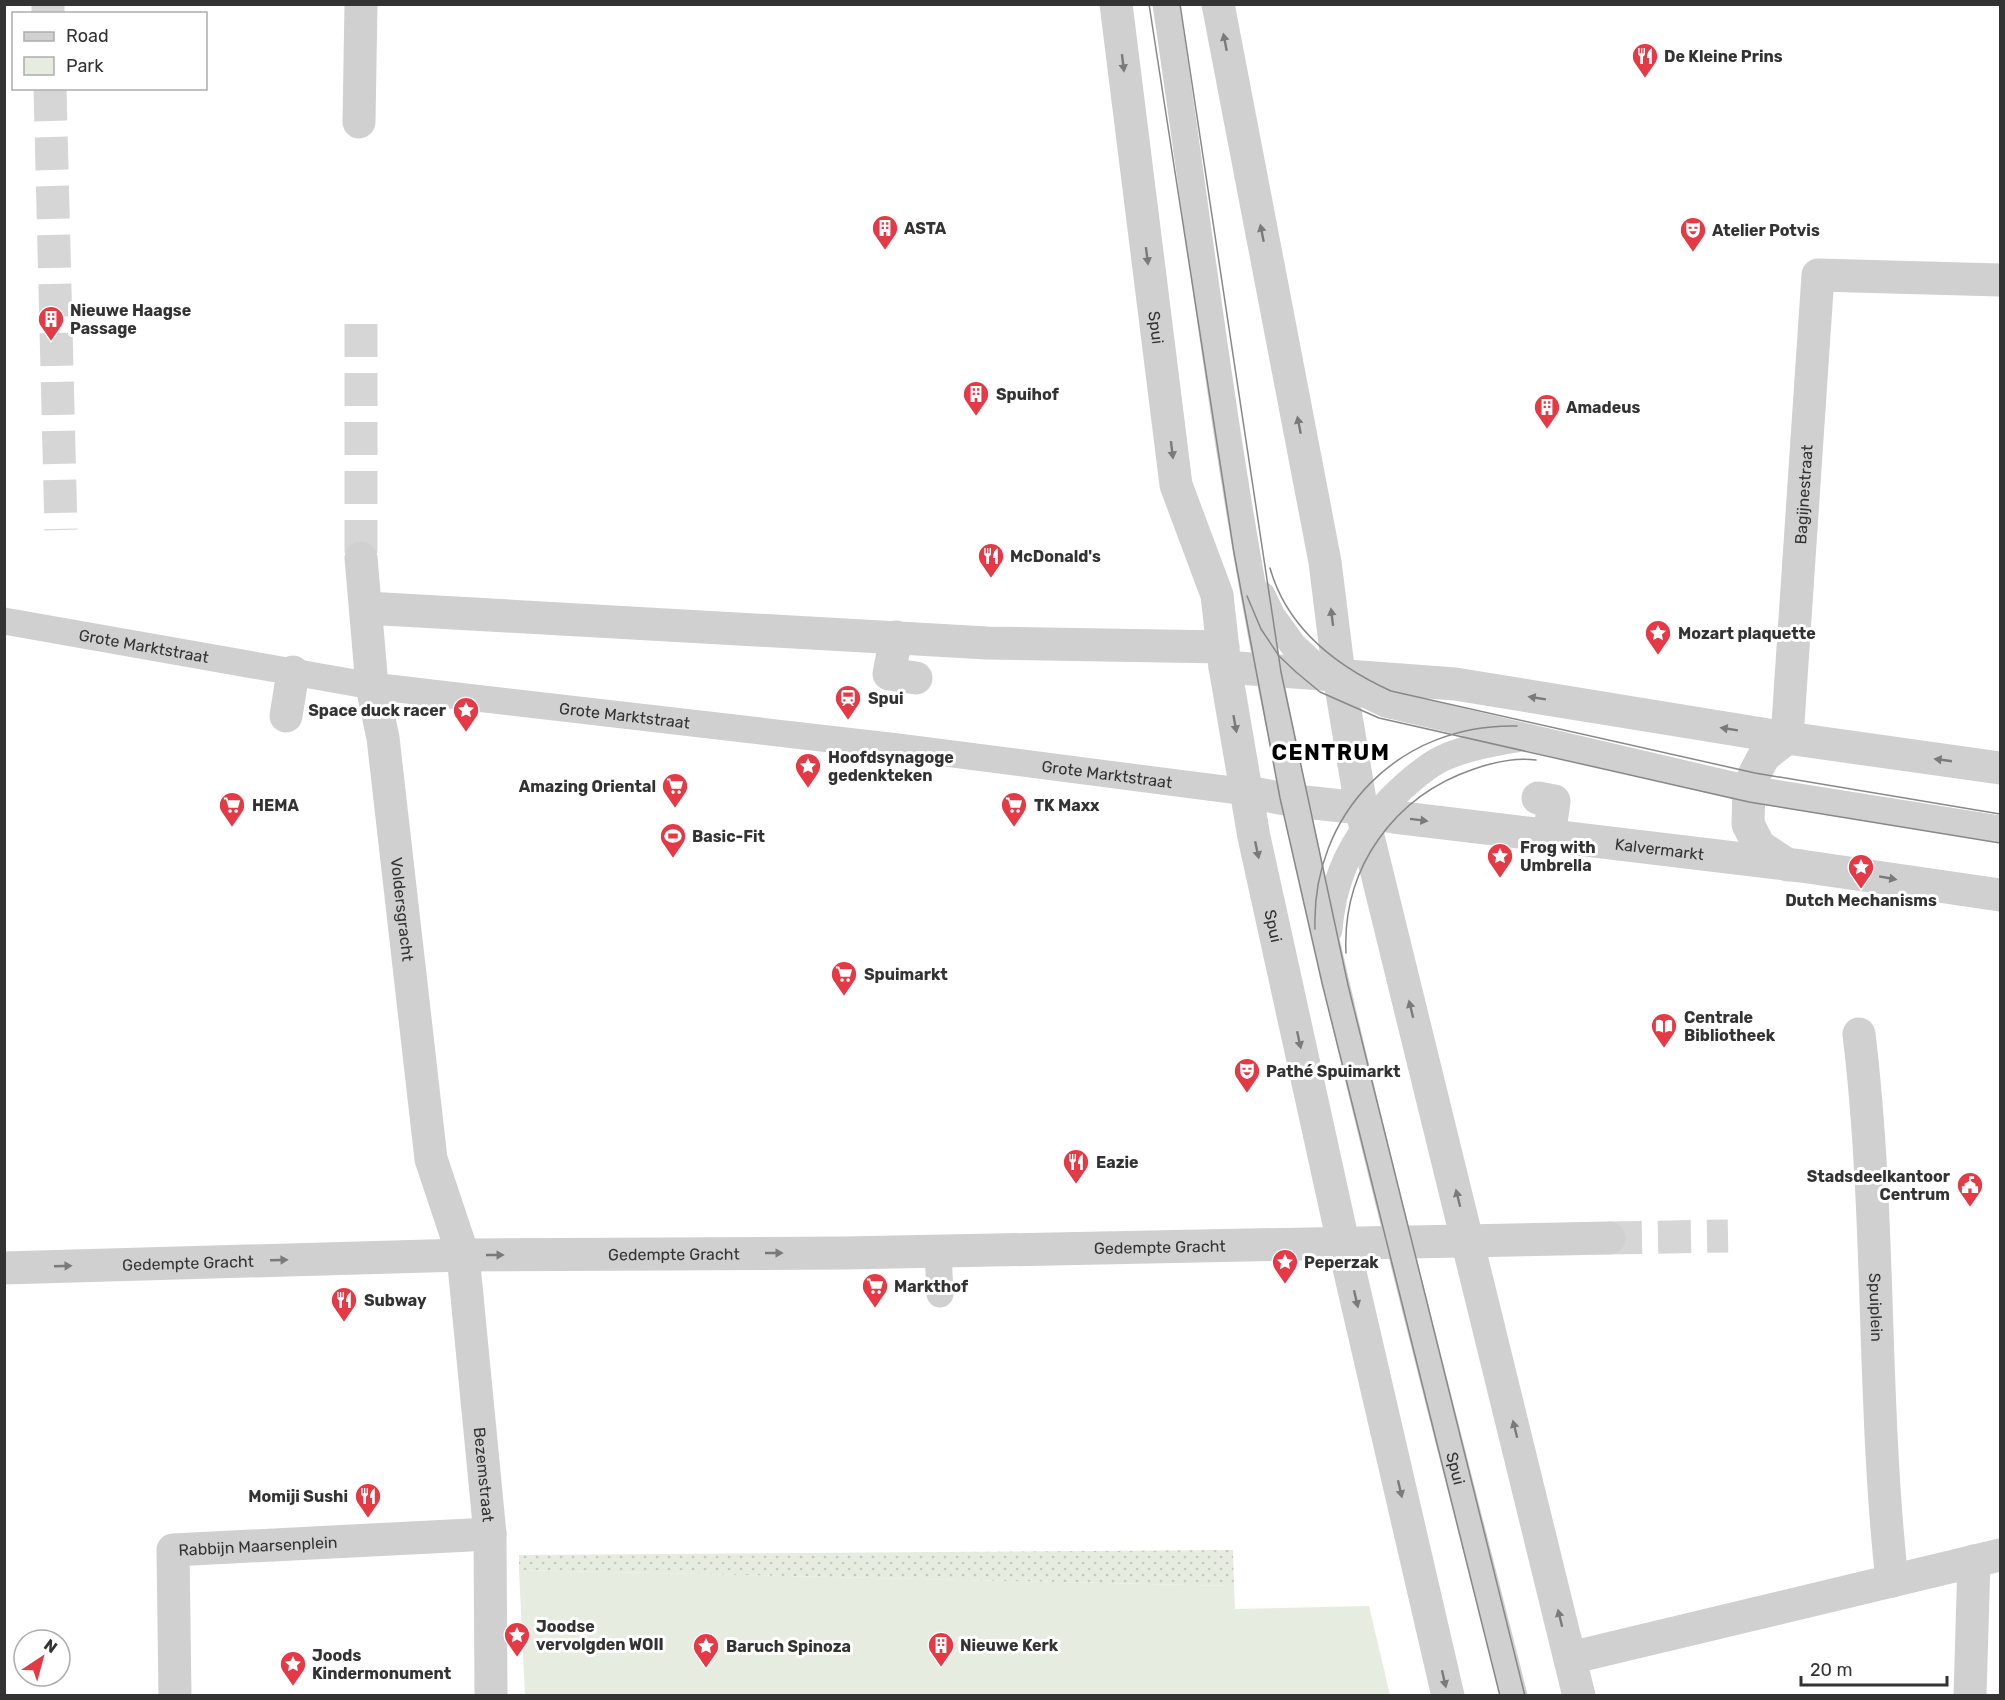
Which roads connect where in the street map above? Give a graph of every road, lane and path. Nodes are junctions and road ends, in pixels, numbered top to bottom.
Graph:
1 (361, 4) edge
2 (1116, 4) edge
3 (1166, 4) edge
4 (1218, 4) edge
5 (359, 122) dead end
6 (2001, 280) edge
7 (361, 558) tunnel mouth
8 (1252, 575) junction
9 (367, 619) junction
10 (4, 621) edge
11 (404, 633) dead end
12 (896, 638) junction
13 (1224, 657) junction
14 (1268, 671) junction
15 (293, 672) junction
16 (916, 678) dead end
17 (1335, 678) junction
18 (372, 686) junction
19 (286, 716) dead end
20 (1527, 738) junction
21 (1787, 738) junction
22 (2001, 768) edge
23 (1749, 789) junction
24 (1247, 792) junction
25 (1538, 798) dead end
26 (1296, 801) junction
27 (1367, 817) junction
28 (2001, 829) edge
29 (1549, 837) junction
30 (1788, 865) junction
31 (2001, 895) edge
32 (1328, 944) junction
33 (1859, 1034) dead end
34 (1609, 1238) tunnel mouth
35 (1399, 1241) junction
36 (1343, 1242) junction
37 (1470, 1242) junction
38 (938, 1250) junction
39 (463, 1255) junction
40 (4, 1268) edge
41 (940, 1294) dead end
42 (490, 1534) junction
43 (1987, 1558) edge
44 (1892, 1581) junction
45 (1570, 1658) junction
46 (175, 1695) edge
47 (490, 1695) edge
48 (1448, 1695) edge
49 (1514, 1695) edge
50 (1579, 1695) edge
51 (1970, 1695) edge

1 - 5 street
2 -> 13 street, Spui
3 - 8 lane, Spui
17 -> 4 street
6 - 21 street, Bagijnestraat
7 - 9 street, Voldersgracht
8 - 14 lane, Spui
8 - 17 lane
9 - 11 street
9 - 12 street
9 - 18 street, Voldersgracht
10 - 15 lane, Grote Marktstraat
12 - 13 street
12 - 16 street
13 - 14 street
13 -> 24 street, Spui
14 - 17 street
14 - 26 lane, Spui
15 - 18 lane, Grote Marktstraat
15 - 19 street
17 - 20 lane
21 -> 17 street
17 - 27 street
18 - 24 lane, Grote Marktstraat
18 - 39 street, Voldersgracht
20 - 23 lane
20 - 27 lane, Spui
22 -> 21 street
21 - 23 street
23 - 28 lane
23 - 30 street
24 - 26 street, Kalvermarkt
24 -> 36 street, Spui
25 - 29 street
26 - 27 street, Kalvermarkt
26 - 32 lane, Spui
27 -> 29 street, Kalvermarkt
27 - 32 lane, Spui
37 -> 27 street
29 - 30 street, Kalvermarkt
30 -> 31 street, Kalvermarkt
32 - 35 lane, Spui
33 - 44 street, Spuiplein
34 - 37 street
35 - 36 street
35 - 37 street
35 - 49 lane, Spui
36 - 38 street, Gedempte Gracht
36 -> 48 street, Spui
45 -> 37 street
39 -> 38 street, Gedempte Gracht
38 - 41 lane
40 -> 39 street, Gedempte Gracht
39 - 42 street, Bezemstraat
42 - 46 street, Rabbijn Maarsenplein
42 - 47 street, Bezemstraat
43 - 44 street
43 - 51 street
44 - 45 street
45 - 50 street

